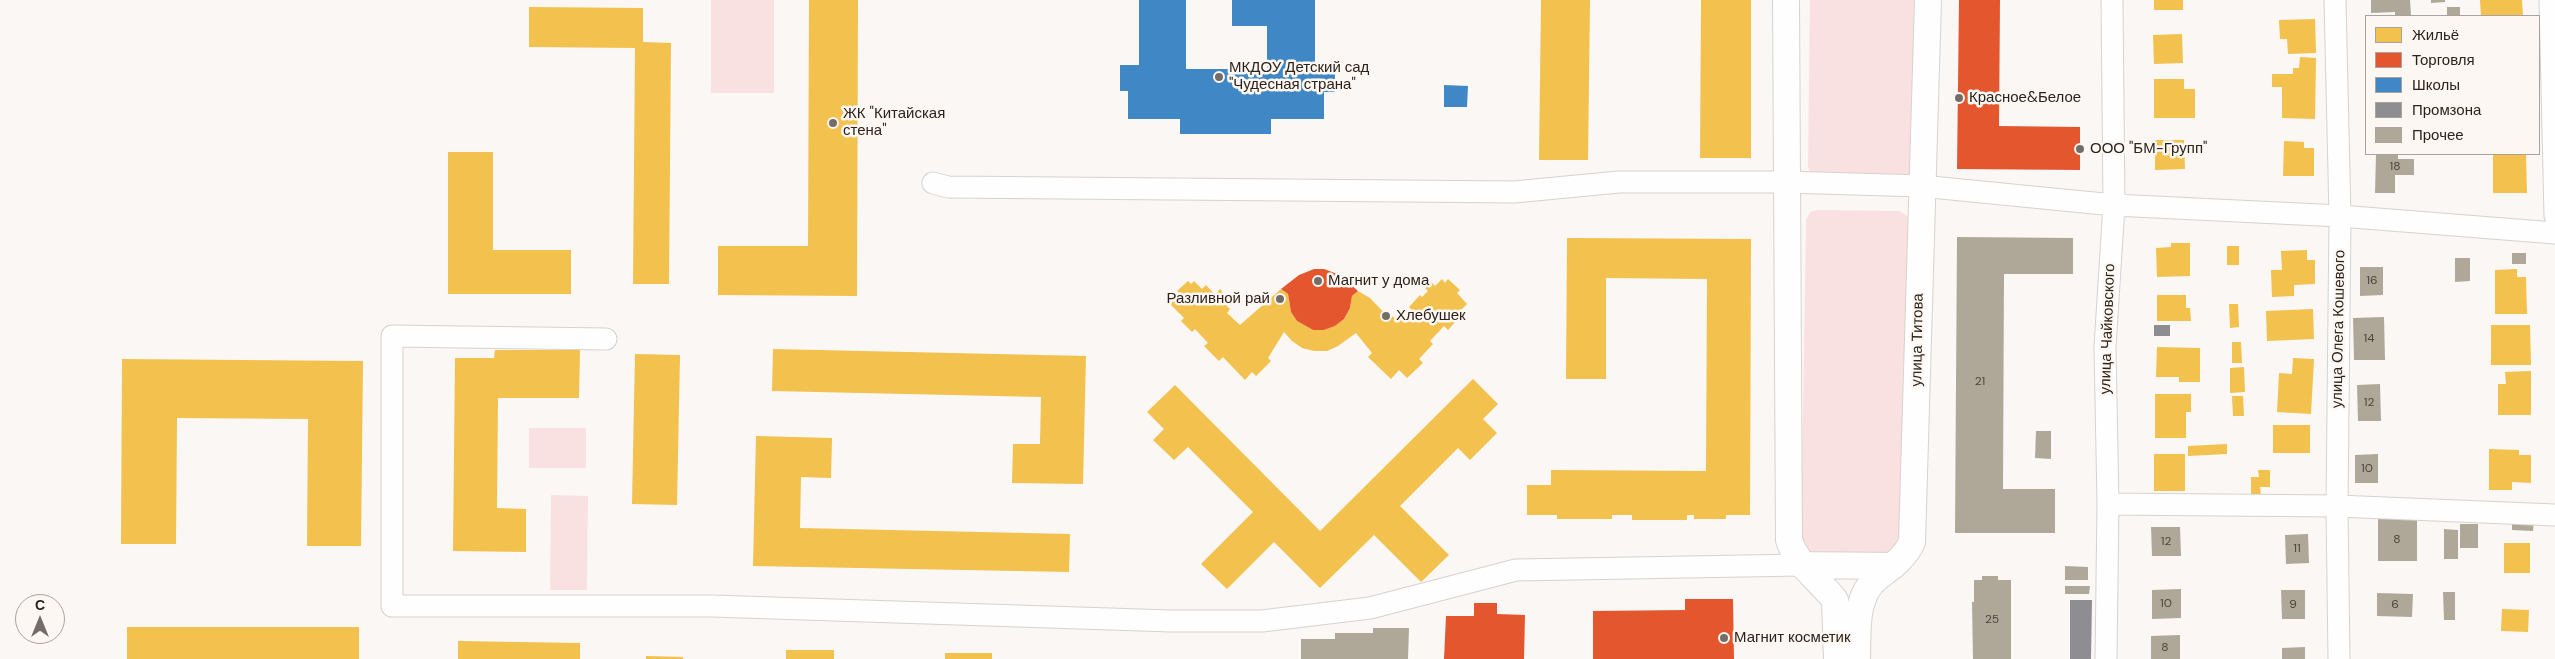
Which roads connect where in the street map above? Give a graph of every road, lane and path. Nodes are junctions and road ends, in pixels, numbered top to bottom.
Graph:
1 (1786, 0) edge
2 (1928, 0) edge
3 (2112, 0) edge
4 (2335, 0) edge
5 (2550, 0) edge
6 (1786, 182) junction
7 (933, 183) dead end
8 (1921, 186) junction
9 (2114, 205) junction
10 (2340, 216) junction
11 (2555, 216) edge
12 (2555, 233) edge
13 (606, 339) dead end
14 (2108, 504) junction
15 (2337, 506) junction
16 (2555, 515) edge
17 (1789, 540) junction
18 (1763, 564) junction
19 (1801, 565) junction
20 (1893, 566) junction
21 (1837, 659) edge
22 (1857, 659) edge
23 (2106, 659) edge
24 (2339, 659) edge

1 - 6 street
2 - 8 street, улица Титова
3 - 9 street, улица Чайковского
4 - 10 street, улица Олега Кошевого
5 - 11 street
6 - 7 street
6 - 8 street
6 - 17 street
8 - 9 street
8 - 20 street, улица Титова
9 - 10 street
9 - 14 street, улица Чайковского
10 - 12 street
10 - 15 street, улица Олега Кошевого
13 - 18 street
14 - 15 street
14 - 23 street, улица Чайковского
15 - 16 street
15 - 24 street, улица Олега Кошевого
17 - 18 street
17 - 19 street
18 - 19 street
19 - 20 street
19 - 21 street
20 - 22 street, улица Титова

